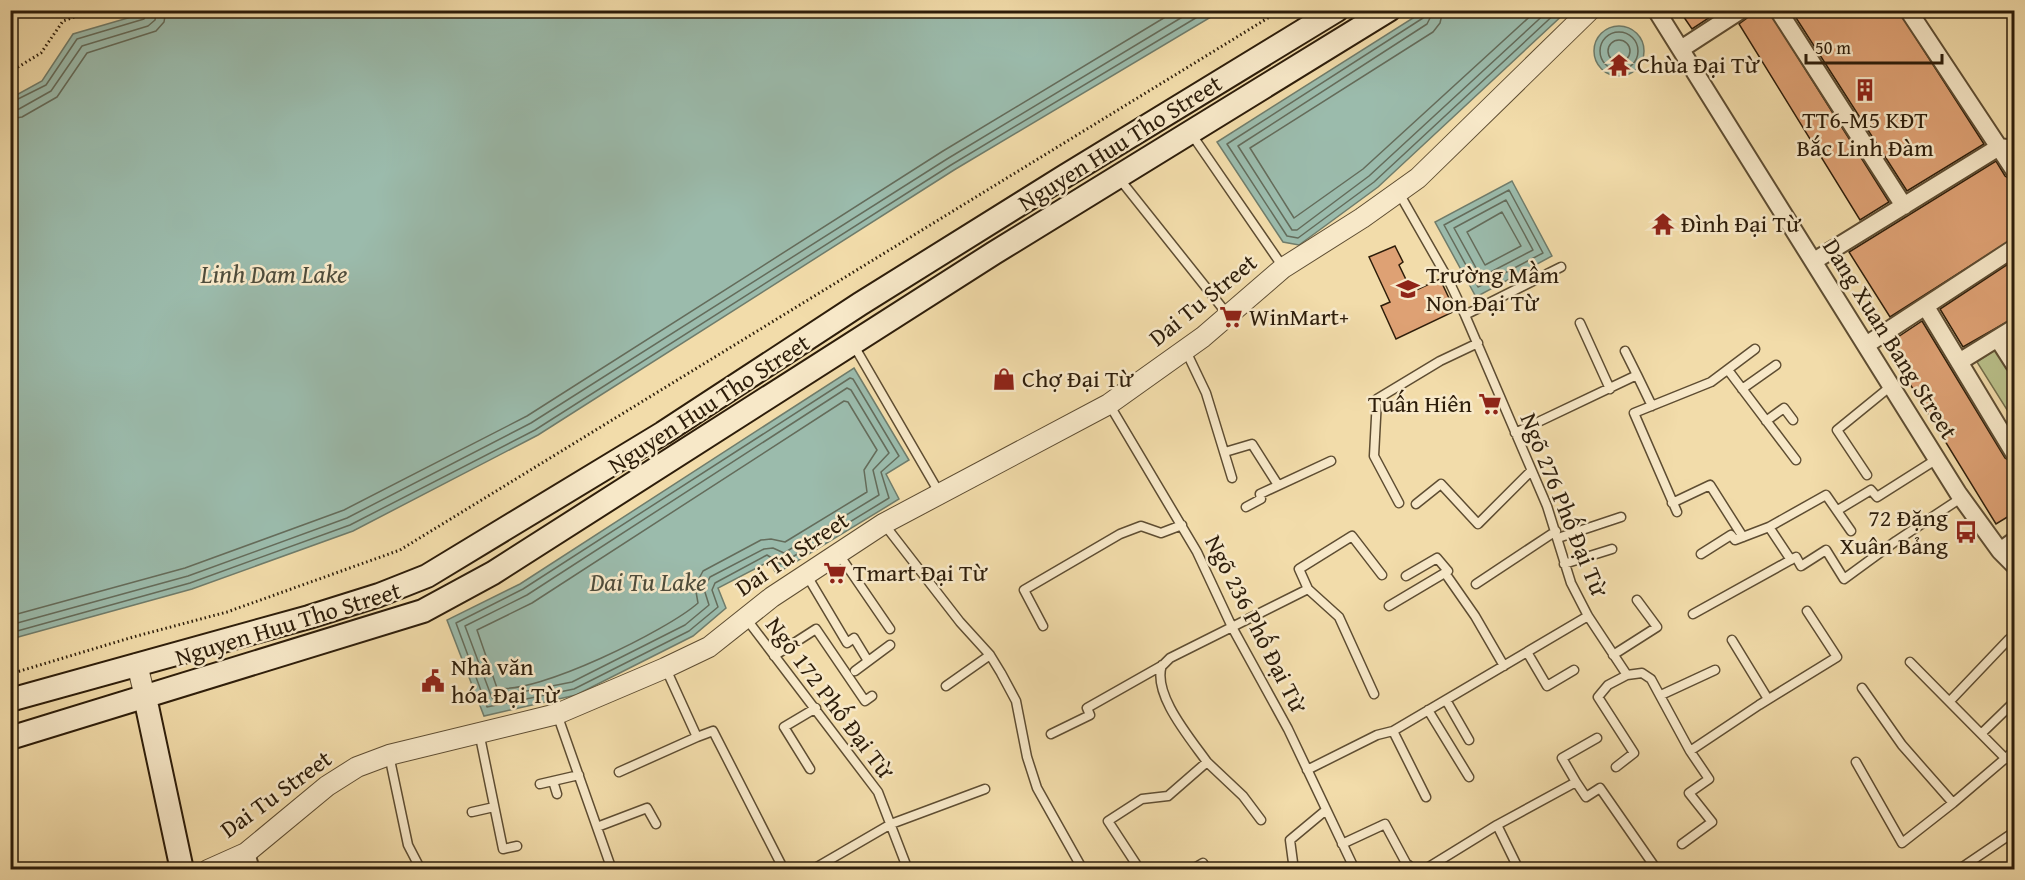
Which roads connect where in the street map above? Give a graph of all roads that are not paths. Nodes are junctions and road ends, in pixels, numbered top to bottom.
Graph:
1 (1337, 10) edge
2 (1389, 10) edge
3 (1590, 10) edge
4 (1656, 10) edge
5 (1741, 10) edge
6 (1778, 10) edge
7 (1913, 12) edge
8 (1681, 49) junction
9 (1190, 132) junction
10 (1125, 139) junction
11 (2007, 148) edge
12 (1140, 163) junction
13 (2014, 170) edge
14 (1118, 177) junction
15 (1399, 193) junction
16 (1904, 206) junction
17 (2014, 248) edge
18 (1814, 261) junction
19 (1561, 267) dead end
20 (1283, 268) junction
21 (1926, 307) junction
22 (1465, 315) junction
23 (1229, 316) junction
24 (1580, 323) dead end
25 (2014, 328) edge
26 (1998, 339) junction
27 (1478, 343) junction
28 (852, 344) junction
29 (1866, 345) junction
30 (1185, 349) junction
31 (1755, 349) dead end
32 (1625, 351) dead end
33 (1959, 362) junction
34 (2014, 364) edge
35 (1776, 365) dead end
36 (1728, 370) junction
37 (1637, 375) junction
38 (1891, 386) junction
39 (1610, 388) junction
40 (1742, 389) junction
41 (1109, 404) junction
42 (1652, 406) junction
43 (1793, 420) dead end
44 (1766, 421) junction
45 (1515, 433) junction
46 (2012, 443) edge
47 (1225, 452) junction
48 (1936, 459) junction
49 (1796, 460) dead end
50 (1331, 461) dead end
51 (1531, 471) junction
52 (1867, 475) dead end
53 (1232, 478) dead end
54 (1278, 485) junction
55 (941, 494) junction
56 (1961, 498) junction
57 (1399, 503) dead end
58 (1672, 503) junction
59 (1416, 504) dead end
60 (1246, 507) dead end
61 (1838, 510) junction
62 (1677, 512) dead end
63 (1621, 518) dead end
64 (883, 524) junction
65 (1182, 525) junction
66 (1769, 527) junction
67 (1851, 531) dead end
68 (1557, 534) junction
69 (1743, 537) junction
70 (2014, 541) edge
71 (1612, 549) dead end
72 (2000, 551) junction
73 (838, 552) junction
74 (1701, 554) dead end
75 (1791, 560) junction
76 (1564, 564) junction
77 (2014, 565) edge
78 (1445, 573) junction
79 (805, 574) junction
80 (1382, 575) dead end
81 (1406, 576) dead end
82 (1476, 584) dead end
83 (1308, 589) junction
84 (1637, 600) dead end
85 (1389, 606) dead end
86 (1807, 611) dead end
87 (1693, 615) dead end
88 (1588, 616) junction
89 (745, 617) junction
90 (1043, 626) dead end
91 (1232, 627) junction
92 (890, 629) dead end
93 (2009, 639) dead end
94 (1732, 640) dead end
95 (890, 645) dead end
96 (1527, 652) junction
97 (990, 655) junction
98 (1613, 655) junction
99 (774, 656) junction
100 (868, 661) junction
101 (1910, 662) dead end
102 (137, 664) junction
103 (1163, 665) junction
104 (1503, 666) junction
105 (665, 668) junction
106 (1715, 669) dead end
107 (1574, 670) dead end
108 (855, 671) dead end
109 (1627, 675) junction
110 (946, 686) dead end
111 (1862, 688) dead end
112 (1374, 694) dead end
113 (1661, 695) junction
114 (872, 696) dead end
115 (145, 697) junction
116 (1768, 699) junction
117 (10, 700) edge
118 (1446, 700) junction
119 (1950, 701) junction
120 (2014, 702) edge
121 (816, 708) junction
122 (1428, 710) junction
123 (557, 714) junction
124 (479, 731) junction
125 (1393, 731) junction
126 (1982, 733) junction
127 (1051, 734) dead end
128 (697, 737) junction
129 (10, 738) edge
130 (1597, 738) dead end
131 (1469, 740) dead end
132 (1690, 751) junction
133 (2014, 751) edge
134 (389, 755) junction
135 (2006, 759) junction
136 (1207, 762) junction
137 (1856, 762) dead end
138 (1616, 767) dead end
139 (810, 769) dead end
140 (1307, 770) junction
141 (619, 771) dead end
142 (579, 775) junction
143 (1469, 777) dead end
144 (553, 781) junction
145 (1576, 782) junction
146 (540, 784) dead end
147 (985, 789) dead end
148 (557, 794) dead end
149 (1426, 797) dead end
150 (1953, 803) junction
151 (494, 807) junction
152 (1326, 810) junction
153 (472, 812) dead end
154 (1261, 820) dead end
155 (656, 824) dead end
156 (891, 824) junction
157 (1497, 825) junction
158 (597, 827) junction
159 (2014, 832) edge
160 (1342, 844) junction
161 (1682, 844) dead end
162 (517, 846) dead end
163 (249, 861) edge
164 (182, 870) edge
165 (208, 870) edge
166 (421, 870) edge
167 (612, 870) edge
168 (784, 870) edge
169 (819, 870) edge
170 (908, 870) edge
171 (1083, 870) edge
172 (1140, 870) edge
173 (1191, 870) edge
174 (1207, 870) edge
175 (1294, 870) edge
176 (1355, 870) edge
177 (1414, 870) edge
178 (1424, 870) edge
179 (1519, 870) edge
180 (1656, 870) edge
181 (1958, 870) edge

1 - 10 main road, Nguyen Huu Tho Street
2 - 9 main road, Nguyen Huu Tho Street
3 - 15 street, Dai Tu Street
4 - 8 street, Dang Xuan Bang Street
5 - 8 street
6 - 16 street
7 - 11 street
8 - 18 street, Dang Xuan Bang Street
9 - 12 main road, Nguyen Huu Tho Street
9 - 20 lane, Dai Tu Street
10 - 12 street
10 - 102 main road, Nguyen Huu Tho Street
11 - 13 street
11 - 16 street
12 - 14 main road, Nguyen Huu Tho Street
14 - 23 lane
14 - 28 main road, Nguyen Huu Tho Street
15 - 20 street, Dai Tu Street
15 - 22 lane, Ngõ 276 Phố Đại Từ
16 - 18 street
17 - 21 street
18 - 29 street, Dang Xuan Bang Street
19 - 22 lane
20 - 23 street, Dai Tu Street
21 - 29 street
21 - 33 street
22 - 27 lane, Ngõ 276 Phố Đại Từ
23 - 30 street, Dai Tu Street
24 - 39 lane
25 - 26 street
26 - 33 street
26 - 34 street
27 - 45 lane, Ngõ 276 Phố Đại Từ
27 - 57 lane
28 - 55 lane
28 - 115 main road, Nguyen Huu Tho Street
29 - 38 street, Dang Xuan Bang Street
30 - 41 street, Dai Tu Street
30 - 47 lane
31 - 36 lane
32 - 37 lane
33 - 46 street
35 - 40 lane
36 - 40 lane
36 - 42 lane
37 - 39 lane
37 - 42 lane
38 - 48 street, Dang Xuan Bang Street
38 - 52 lane
39 - 45 lane
40 - 44 lane
41 - 55 street, Dai Tu Street
41 - 65 lane, Ngõ 236 Phố Đại Từ
42 - 58 lane
43 - 44 lane
44 - 49 lane
45 - 51 lane, Ngõ 276 Phố Đại Từ
47 - 53 lane
47 - 54 lane
48 - 56 street, Dang Xuan Bang Street
48 - 61 lane
50 - 54 lane
51 - 59 lane
51 - 68 lane, Ngõ 276 Phố Đại Từ
54 - 60 lane
55 - 64 street, Dai Tu Street
56 - 72 street, Dang Xuan Bang Street
56 - 75 lane
58 - 62 lane
58 - 69 lane
61 - 66 lane
61 - 67 lane
63 - 68 lane
64 - 73 street, Dai Tu Street
64 - 97 lane
65 - 90 lane
65 - 91 lane, Ngõ 236 Phố Đại Từ
66 - 69 lane
66 - 75 lane
68 - 76 lane, Ngõ 276 Phố Đại Từ
68 - 82 lane
69 - 74 lane
70 - 72 street
71 - 76 lane
72 - 77 street, Dang Xuan Bang Street
73 - 79 street, Dai Tu Street
73 - 92 lane
75 - 87 lane
76 - 88 lane, Ngõ 276 Phố Đại Từ
78 - 81 lane
78 - 85 lane
78 - 104 lane
79 - 89 street, Dai Tu Street
79 - 100 lane
80 - 83 lane
83 - 91 lane
83 - 112 lane
84 - 98 lane
86 - 116 lane
88 - 96 lane
88 - 98 lane, Ngõ 276 Phố Đại Từ
89 - 99 lane, Ngõ 172 Phố Đại Từ
89 - 105 street, Dai Tu Street
91 - 103 lane
91 - 140 lane, Ngõ 236 Phố Đại Từ
93 - 119 lane
94 - 116 lane
95 - 100 lane
96 - 104 lane
96 - 107 lane
97 - 110 lane
97 - 171 lane
98 - 109 lane, Ngõ 276 Phố Đại Từ
99 - 114 lane
99 - 121 lane, Ngõ 172 Phố Đại Từ
100 - 108 lane
101 - 119 lane
102 - 115 street
102 - 117 main road, Nguyen Huu Tho Street
103 - 127 lane
103 - 136 lane
104 - 118 lane
105 - 123 street, Dai Tu Street
105 - 128 lane
106 - 113 lane
109 - 113 lane
109 - 138 lane
111 - 150 lane
113 - 132 lane
115 - 129 main road, Nguyen Huu Tho Street
115 - 164 main road
116 - 132 lane
118 - 122 lane
118 - 131 lane
119 - 126 lane
120 - 126 lane
121 - 139 lane
121 - 156 lane, Ngõ 172 Phố Đại Từ
122 - 125 lane
122 - 143 lane
123 - 124 street, Dai Tu Street
123 - 142 lane
124 - 134 street, Dai Tu Street
124 - 151 lane
125 - 140 lane
125 - 149 lane
126 - 135 lane
128 - 141 lane
128 - 168 lane
130 - 145 lane
132 - 161 lane
133 - 135 lane
134 - 163 street, Dai Tu Street
134 - 166 lane
135 - 150 lane
136 - 154 lane
136 - 172 lane
137 - 150 lane
140 - 152 lane, Ngõ 236 Phố Đại Từ
142 - 144 lane
142 - 158 lane
144 - 146 lane
144 - 148 lane
145 - 157 lane
145 - 180 lane
147 - 156 lane
151 - 153 lane
151 - 162 lane
152 - 160 lane, Ngõ 236 Phố Đại Từ
152 - 175 lane
155 - 158 lane
156 - 169 lane
156 - 170 lane, Ngõ 172 Phố Đại Từ
157 - 178 lane
157 - 179 lane
158 - 167 lane
159 - 181 lane
160 - 176 lane, Ngõ 236 Phố Đại Từ
160 - 177 lane
163 - 165 street, Dai Tu Street
173 - 174 lane

